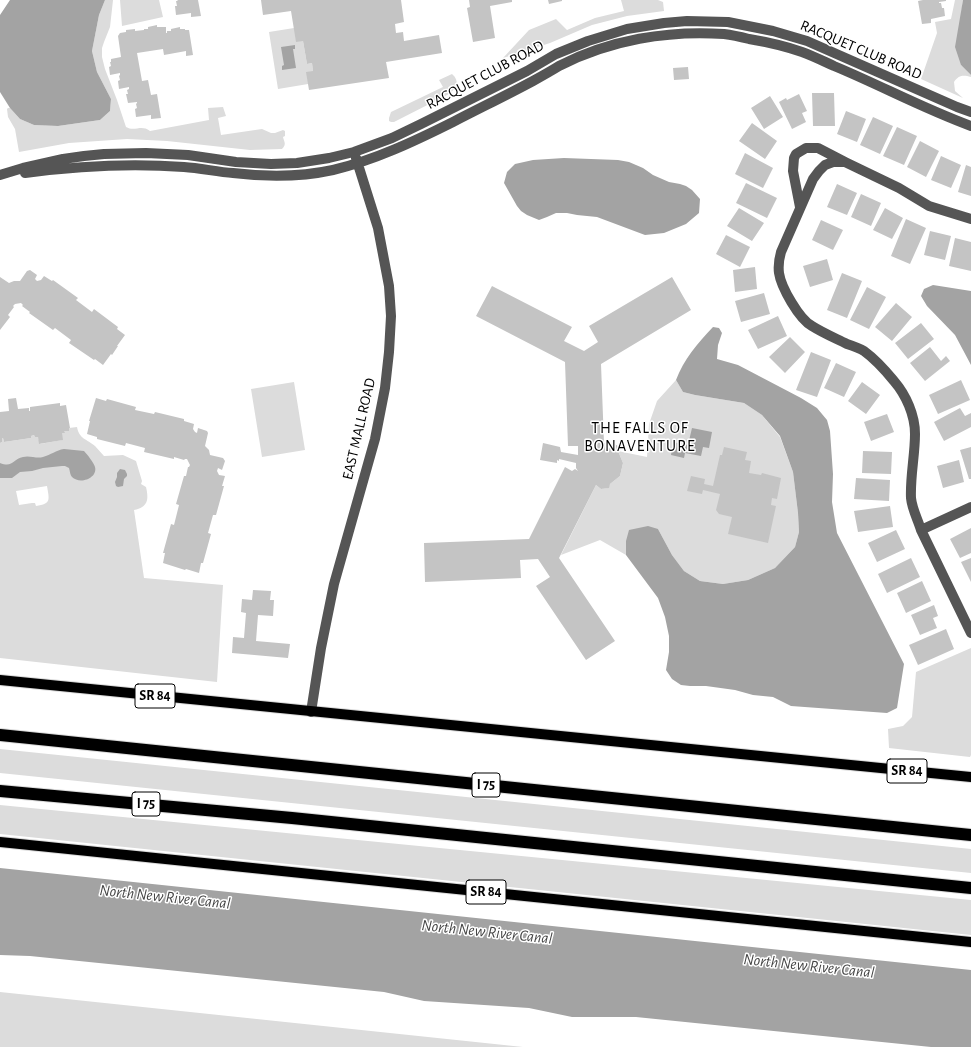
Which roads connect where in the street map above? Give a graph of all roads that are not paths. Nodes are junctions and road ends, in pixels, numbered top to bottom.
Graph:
1 (971, 112) edge
2 (971, 126) edge
3 (354, 152) junction
4 (845, 162) junction
5 (357, 163) junction
6 (0, 176) edge
7 (800, 207) junction
8 (971, 219) edge
9 (971, 507) edge
10 (921, 530) junction
11 (971, 633) edge
12 (0, 680) edge
13 (311, 712) junction
14 (0, 735) edge
15 (971, 778) edge
16 (0, 790) edge
17 (971, 836) edge
18 (0, 842) edge
19 (971, 888) edge
20 (971, 942) edge

1 - 3 street, RACQUET CLUB ROAD
2 - 5 street, RACQUET CLUB ROAD
3 - 5 street, EAST MALL ROAD
3 - 6 street, RACQUET CLUB ROAD
4 - 7 street
4 - 7 street
4 - 8 street
5 - 6 street, RACQUET CLUB ROAD
5 - 13 street, EAST MALL ROAD
7 - 10 street
9 - 10 street
10 - 11 street
12 - 13 main road, SR 84
13 - 15 main road, SR 84
14 - 17 highway, I 75
16 - 19 highway, I 75
18 - 20 main road, SR 84

